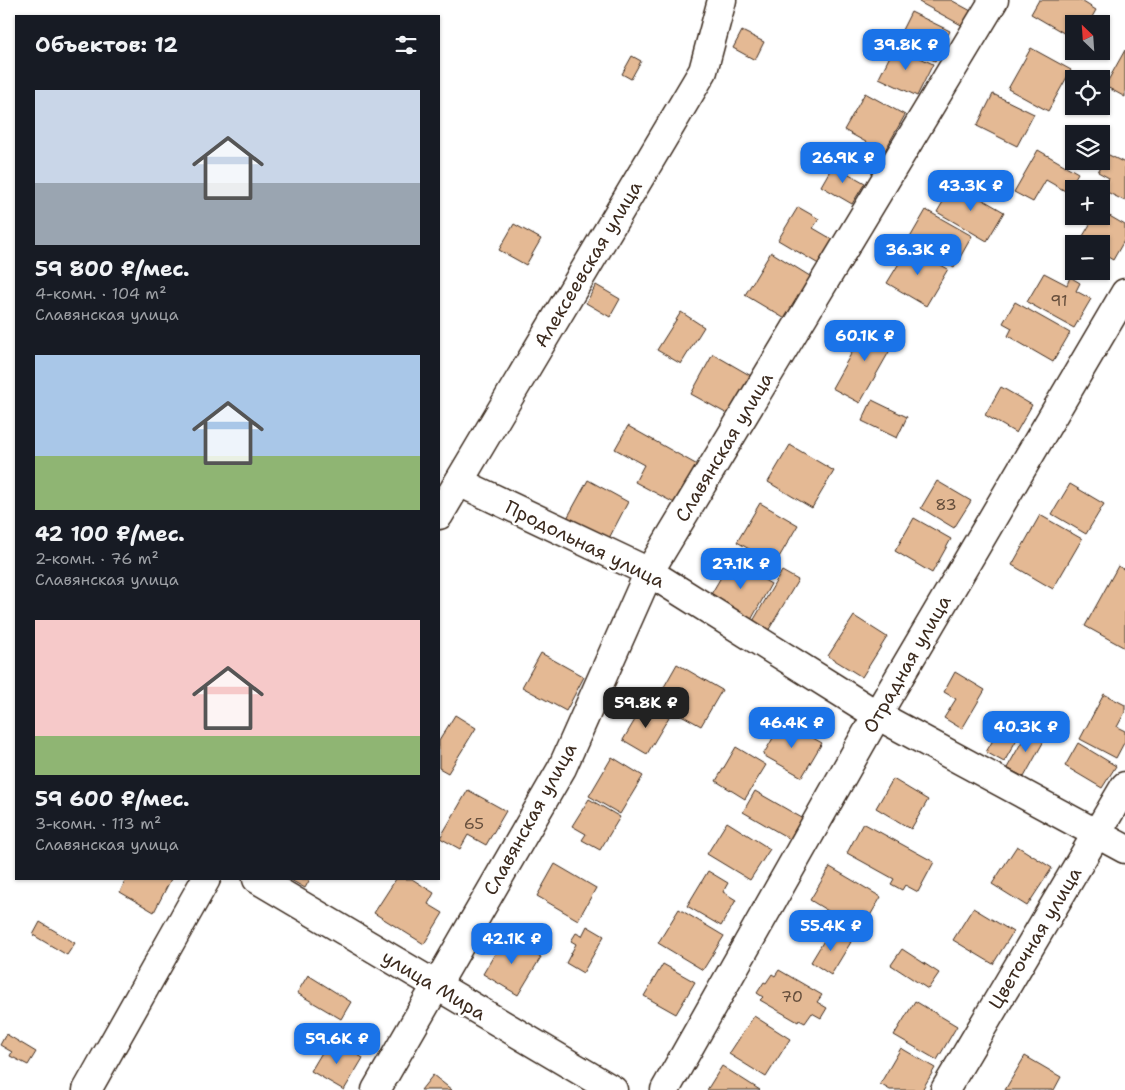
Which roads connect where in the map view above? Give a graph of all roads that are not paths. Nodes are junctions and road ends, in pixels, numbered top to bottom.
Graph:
1 (722, 0) edge
2 (994, 0) edge
3 (1125, 293) edge
4 (459, 482) junction
5 (440, 513) edge
6 (649, 572) junction
7 (877, 715) junction
8 (1125, 786) edge
9 (1097, 833) junction
10 (1125, 849) edge
11 (205, 880) edge
12 (259, 880) edge
13 (436, 987) junction
14 (86, 1090) edge
15 (376, 1090) edge
16 (613, 1090) edge
17 (665, 1090) edge
18 (945, 1090) edge

1 - 4 street, Алексеевская улица
2 - 6 street, Славянская улица
3 - 7 street, Отрадная улица
4 - 5 street, Алексеевская улица
4 - 6 street, Продольная улица
6 - 7 street, Продольная улица
6 - 13 street, Славянская улица
7 - 9 street, Продольная улица
7 - 17 street, Отрадная улица
8 - 9 street, Цветочная улица
9 - 10 street, Продольная улица
9 - 18 street, Цветочная улица
11 - 14 street
12 - 13 street, улица Мира
13 - 15 street, Славянская улица
13 - 16 street, улица Мира

